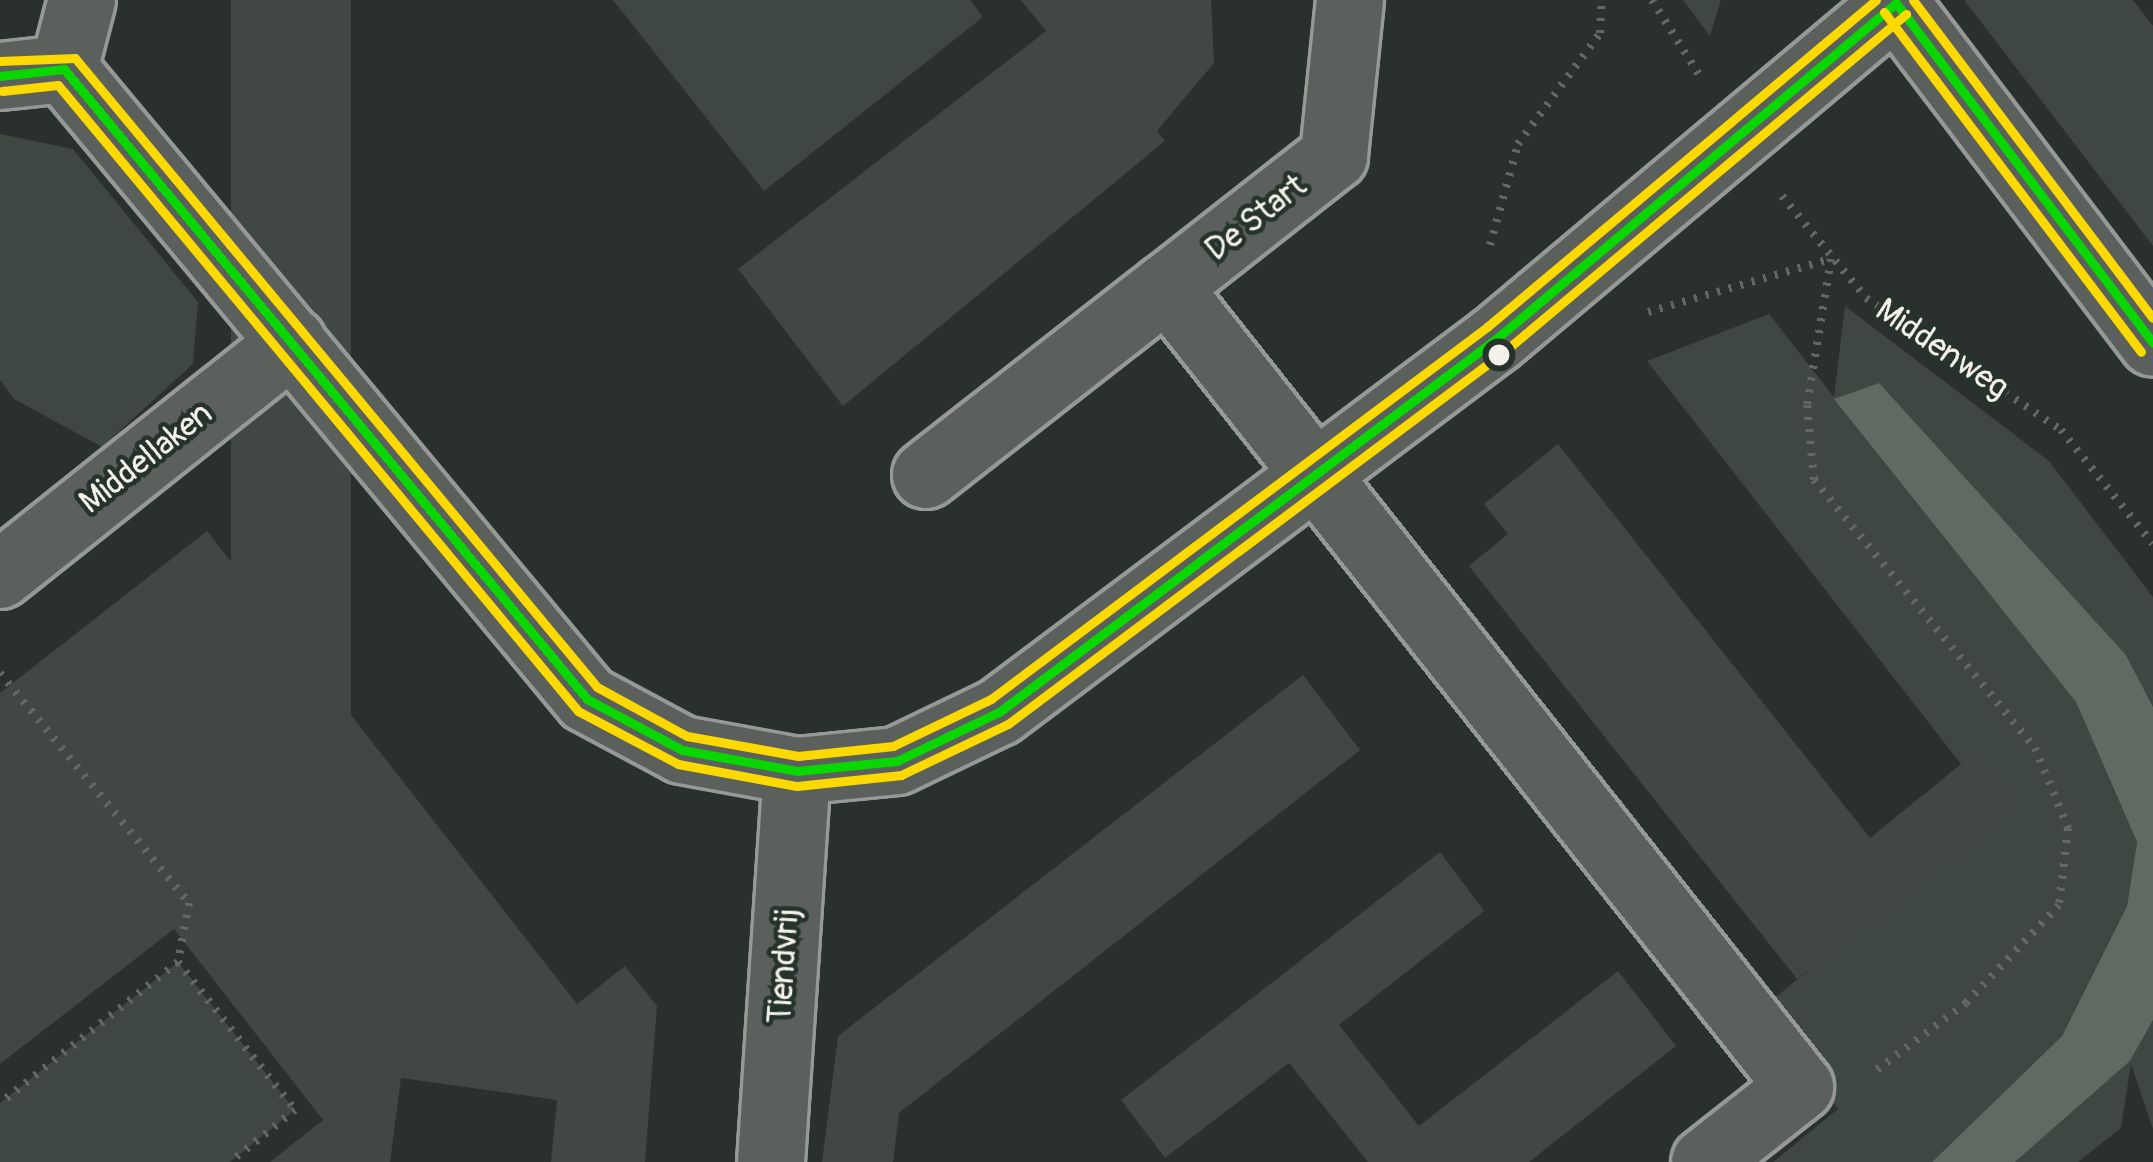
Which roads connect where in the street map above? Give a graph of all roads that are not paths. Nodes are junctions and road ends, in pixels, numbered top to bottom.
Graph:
1 (82, 0) edge
2 (1350, 0) edge
3 (1895, 2) edge
4 (64, 69) junction
5 (0, 76) edge
6 (1167, 287) junction
7 (292, 342) junction
8 (2153, 343) edge
9 (1315, 474) junction
10 (926, 476) dead end
11 (0, 575) edge
12 (797, 771) junction
13 (771, 1162) edge
14 (1705, 1162) edge

1 - 4 street
2 - 6 street, De Start
3 - 8 street
3 - 9 street
4 - 5 street
4 - 7 street
6 - 9 street
6 - 10 street, De Start
7 - 11 street, Middellaken
7 - 12 street
9 - 12 street
9 - 14 street
12 - 13 street, Tiendvrij

